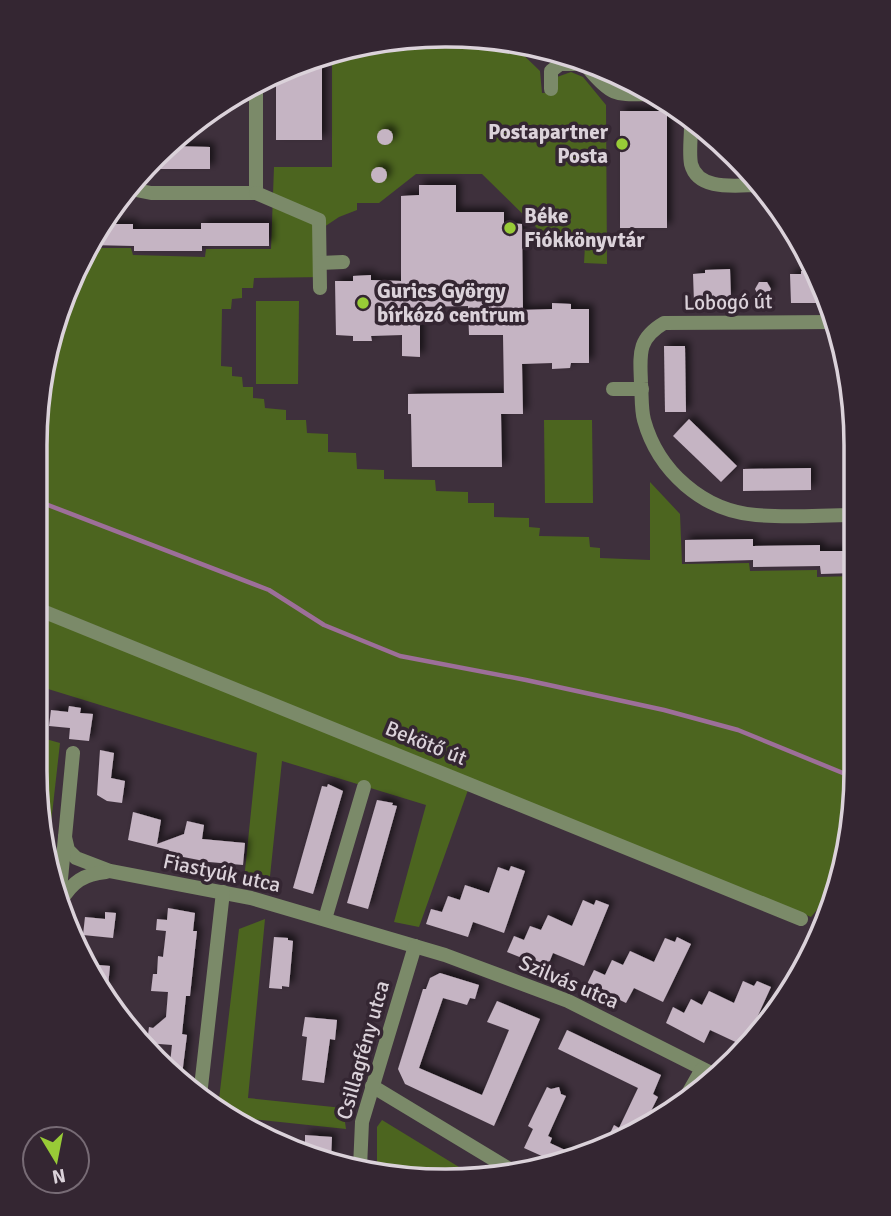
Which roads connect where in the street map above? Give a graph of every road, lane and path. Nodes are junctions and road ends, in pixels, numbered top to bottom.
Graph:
1 (560, 64) edge
2 (595, 77) edge
3 (551, 89) dead end
4 (633, 94) edge
5 (256, 95) edge
6 (691, 132) edge
7 (747, 185) edge
8 (140, 191) edge
9 (256, 193) junction
10 (343, 262) dead end
11 (320, 263) junction
12 (320, 288) dead end
13 (824, 322) edge
14 (613, 389) dead end
15 (642, 389) junction
16 (844, 515) edge
17 (47, 613) edge
18 (72, 753) dead end
19 (364, 787) dead end
20 (65, 837) junction
21 (110, 871) junction
22 (62, 877) edge
23 (66, 892) edge
24 (223, 892) junction
25 (325, 919) junction
26 (801, 919) dead end
27 (415, 946) junction
28 (702, 1069) junction
29 (707, 1071) edge
30 (696, 1080) edge
31 (201, 1085) edge
32 (372, 1086) junction
33 (360, 1159) edge
34 (502, 1164) edge

1 - 3 street
2 - 4 street
5 - 9 street
6 - 7 street
8 - 9 street
9 - 11 street
10 - 11 street
11 - 12 street
13 - 15 street, Lobogó út
14 - 15 street
15 - 16 street
17 - 26 street, Bekötő út
18 - 20 street
19 - 25 street
20 - 21 street, Fiastyúk utca
20 - 22 street
21 - 23 street, Fiastyúk utca
21 - 24 street, Fiastyúk utca
24 - 25 street, Fiastyúk utca
24 - 31 street
25 - 27 street, Fiastyúk utca
27 - 28 street, Szilvás utca
27 - 32 street, Csillagfény utca
28 - 29 street, Szilvás utca
28 - 30 street
32 - 33 street, Csillagfény utca
32 - 34 street

